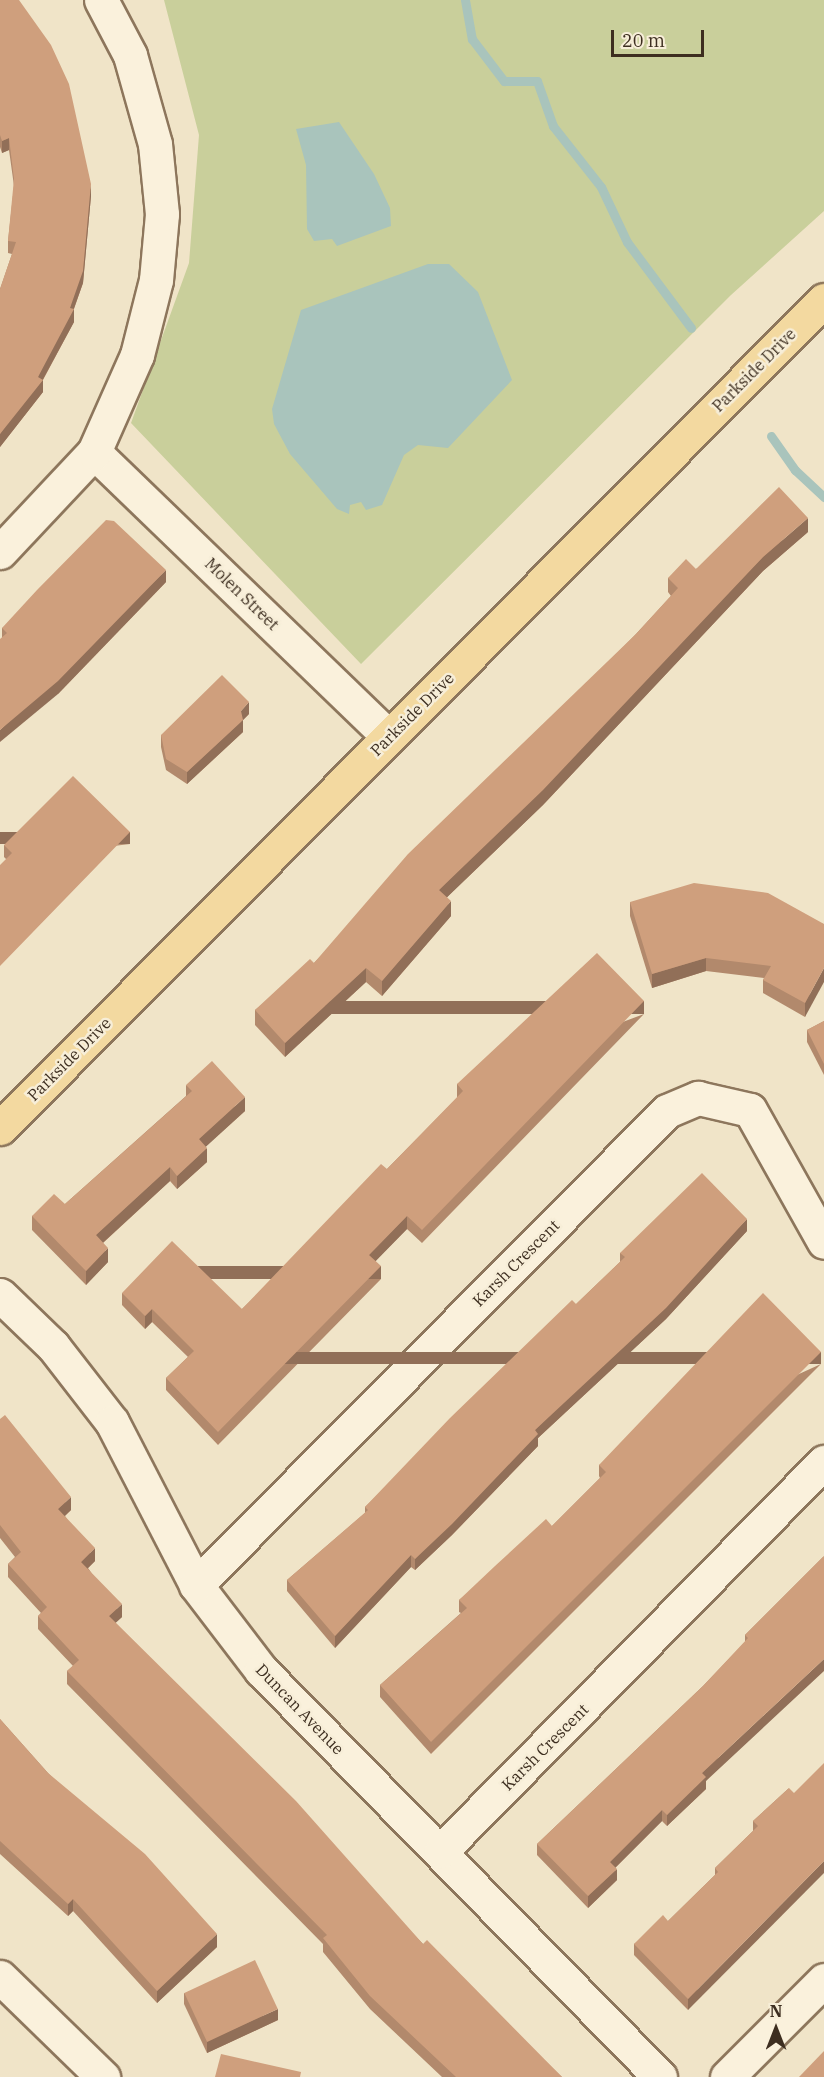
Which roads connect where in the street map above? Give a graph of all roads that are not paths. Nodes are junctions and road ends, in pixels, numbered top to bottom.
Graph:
1 (101, 0) edge
2 (824, 300) edge
3 (94, 452) junction
4 (0, 552) edge
5 (389, 737) junction
6 (0, 1128) edge
7 (824, 1242) edge
8 (0, 1295) edge
9 (824, 1462) edge
10 (196, 1585) junction
11 (441, 1851) junction
12 (0, 1977) edge
13 (824, 1980) edge
14 (103, 2077) edge
15 (660, 2077) edge
16 (727, 2077) edge

1 - 3 street
2 - 5 main road, Parkside Drive
3 - 4 street
3 - 5 street, Molen Street
5 - 6 main road, Parkside Drive
7 - 10 street, Karsh Crescent
8 - 10 street, Duncan Avenue
9 - 11 street, Karsh Crescent
10 - 11 street, Duncan Avenue
11 - 15 street, Duncan Avenue
12 - 14 street
13 - 16 street

